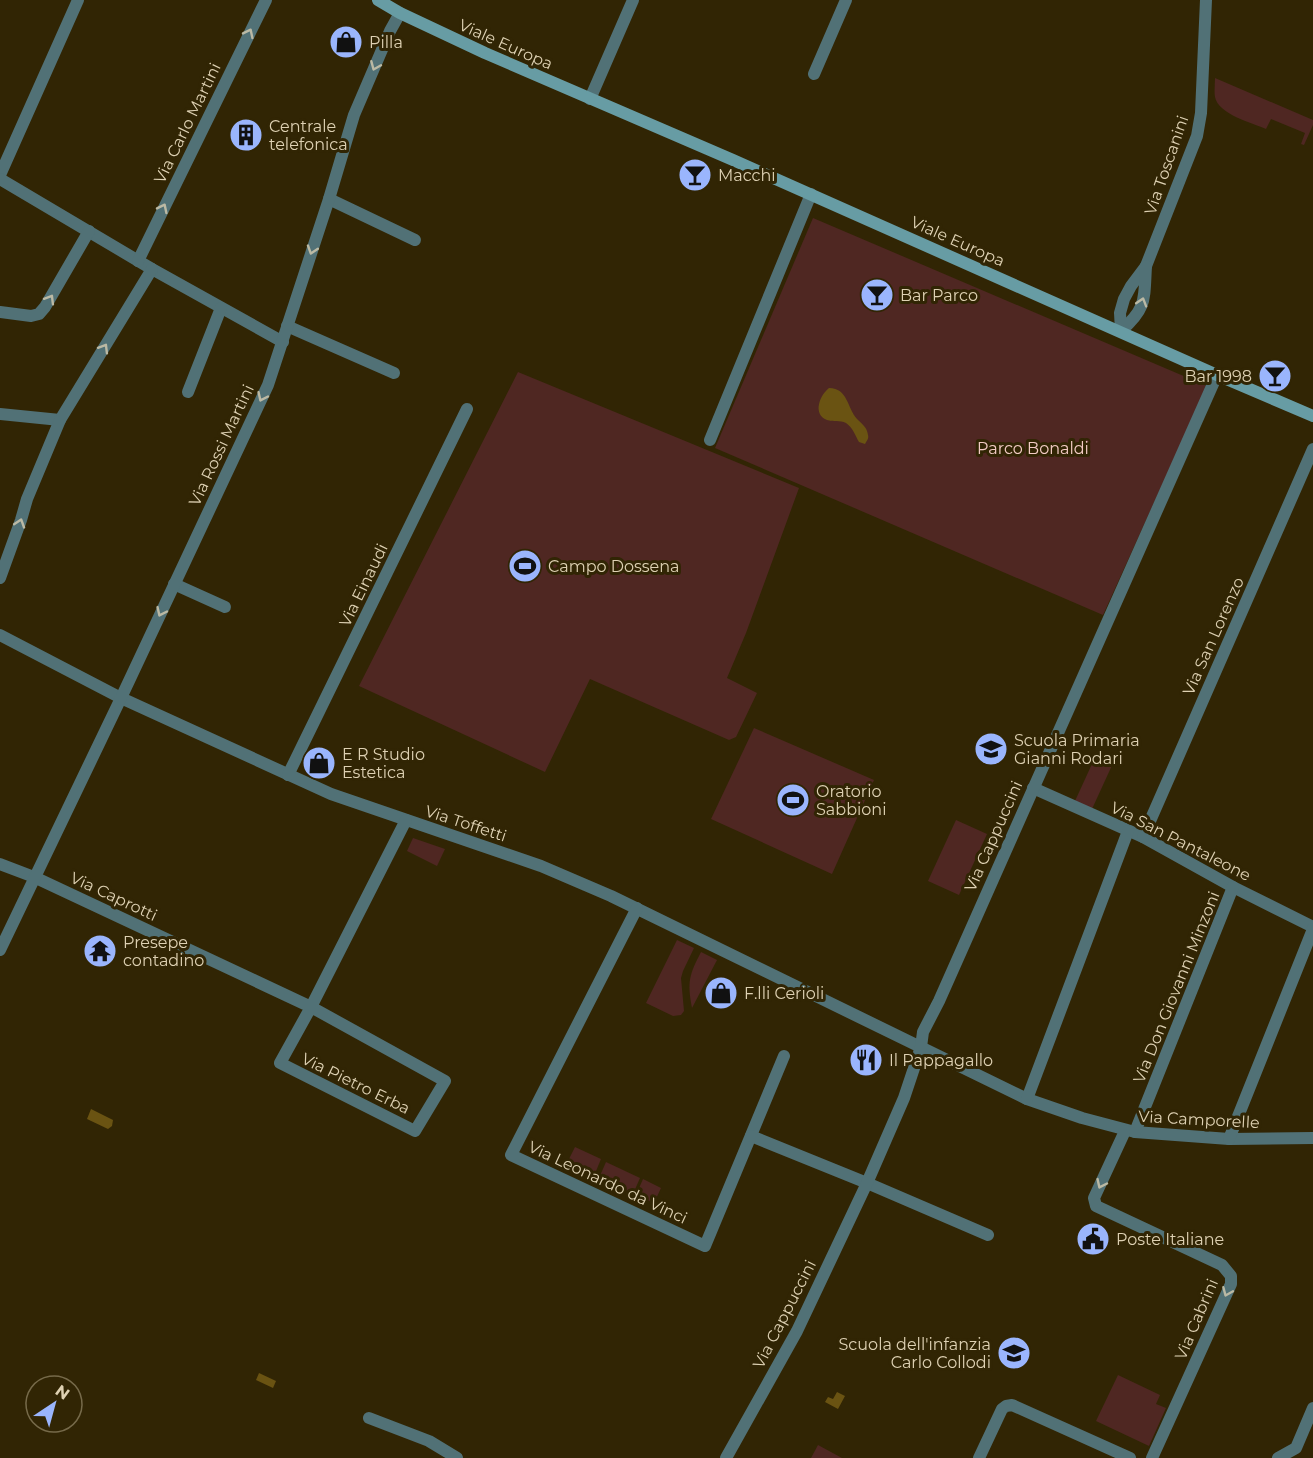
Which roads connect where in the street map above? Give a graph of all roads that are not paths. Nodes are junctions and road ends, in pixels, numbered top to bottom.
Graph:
1 (78, 0) edge
2 (266, 0) edge
3 (378, 0) edge
4 (633, 0) edge
5 (846, 0) edge
6 (1206, 0) edge
7 (400, 13) junction
8 (814, 74) dead end
9 (590, 99) junction
10 (0, 177) edge
11 (811, 194) junction
12 (329, 199) junction
13 (89, 231) junction
14 (415, 240) dead end
15 (138, 261) junction
16 (1146, 266) junction
17 (152, 269) junction
18 (221, 308) junction
19 (0, 312) edge
20 (287, 326) junction
21 (1121, 331) junction
22 (283, 342) junction
23 (394, 373) dead end
24 (1217, 375) junction
25 (188, 392) dead end
26 (467, 409) dead end
27 (0, 414) edge
28 (1313, 416) edge
29 (60, 420) junction
30 (710, 440) dead end
31 (1313, 449) edge
32 (4, 557) edge
33 (0, 578) edge
34 (174, 584) junction
35 (225, 607) dead end
36 (0, 635) edge
37 (121, 698) junction
38 (288, 775) junction
39 (1032, 788) junction
40 (406, 820) junction
41 (1128, 831) junction
42 (1143, 837) junction
43 (0, 864) edge
44 (34, 877) junction
45 (1233, 887) junction
46 (637, 909) junction
47 (1313, 928) edge
48 (0, 950) edge
49 (311, 1007) junction
50 (921, 1047) junction
51 (784, 1056) dead end
52 (1027, 1098) junction
53 (1130, 1131) junction
54 (751, 1136) junction
55 (1313, 1138) edge
56 (1229, 1139) junction
57 (867, 1183) junction
58 (988, 1235) dead end
59 (1313, 1408) edge
60 (369, 1418) dead end
61 (457, 1458) edge
62 (726, 1458) edge
63 (979, 1458) edge
64 (1130, 1458) edge
65 (1152, 1458) edge
66 (1278, 1458) edge

1 - 10 street
15 -> 2 street, Via Carlo Martini
3 - 7 street, Viale Europa
4 - 9 street
5 - 8 street
6 - 16 street, Via Toscanini
7 - 9 street, Viale Europa
7 -> 12 street, Via Rossi Martini
9 - 11 street, Viale Europa
10 - 13 street
11 - 21 street, Viale Europa
11 - 30 street
12 - 14 street
12 -> 20 street, Via Rossi Martini
13 - 15 street
19 -> 13 street
15 - 17 street
16 - 21 street, Via Toscanini
21 -> 16 street, Via Toscanini
17 - 18 street
29 -> 17 street
18 - 22 street
18 - 25 street
20 - 22 street, Via Rossi Martini
20 - 23 street
21 - 24 street, Viale Europa
22 -> 34 street, Via Rossi Martini
24 - 28 street, Viale Europa
24 - 39 street, Via Cappuccini
26 - 38 street, Via Einaudi
27 - 29 street
32 -> 29 street
31 - 42 street, Via San Lorenzo
32 - 33 street
34 - 35 street
34 -> 37 street, Via Rossi Martini
36 - 37 street, Via Toffetti
37 - 38 street, Via Toffetti
37 - 44 street, Via Rossi Martini
38 - 40 street, Via Toffetti
39 - 41 street, Via San Pantaleone
39 - 50 street, Via Cappuccini
40 - 46 street, Via Toffetti
40 - 49 street, Via Pietro Erba
41 - 42 street, Via San Pantaleone
41 - 52 street
42 - 45 street, Via San Pantaleone
43 - 44 street
44 - 48 street, Via Rossi Martini
44 - 49 street, Via Caprotti
45 - 47 street, Via San Pantaleone
45 - 53 street, Via Don Giovanni Minzoni
46 - 50 street, Via Toffetti
46 - 54 street, Via Leonardo da Vinci
47 - 56 street
49 - 49 street, Via Pietro Erba
50 - 52 street, Via Camporelle
50 - 57 street, Via Cappuccini
51 - 54 street, Via Leonardo da Vinci
52 - 53 street, Via Camporelle
53 - 56 street, Via Camporelle
53 -> 65 street, Via Cabrini
54 - 57 street
55 - 56 street, Via Camporelle
57 - 58 street
57 - 62 street, Via Cappuccini
59 - 66 street
60 - 61 street
63 - 64 street

